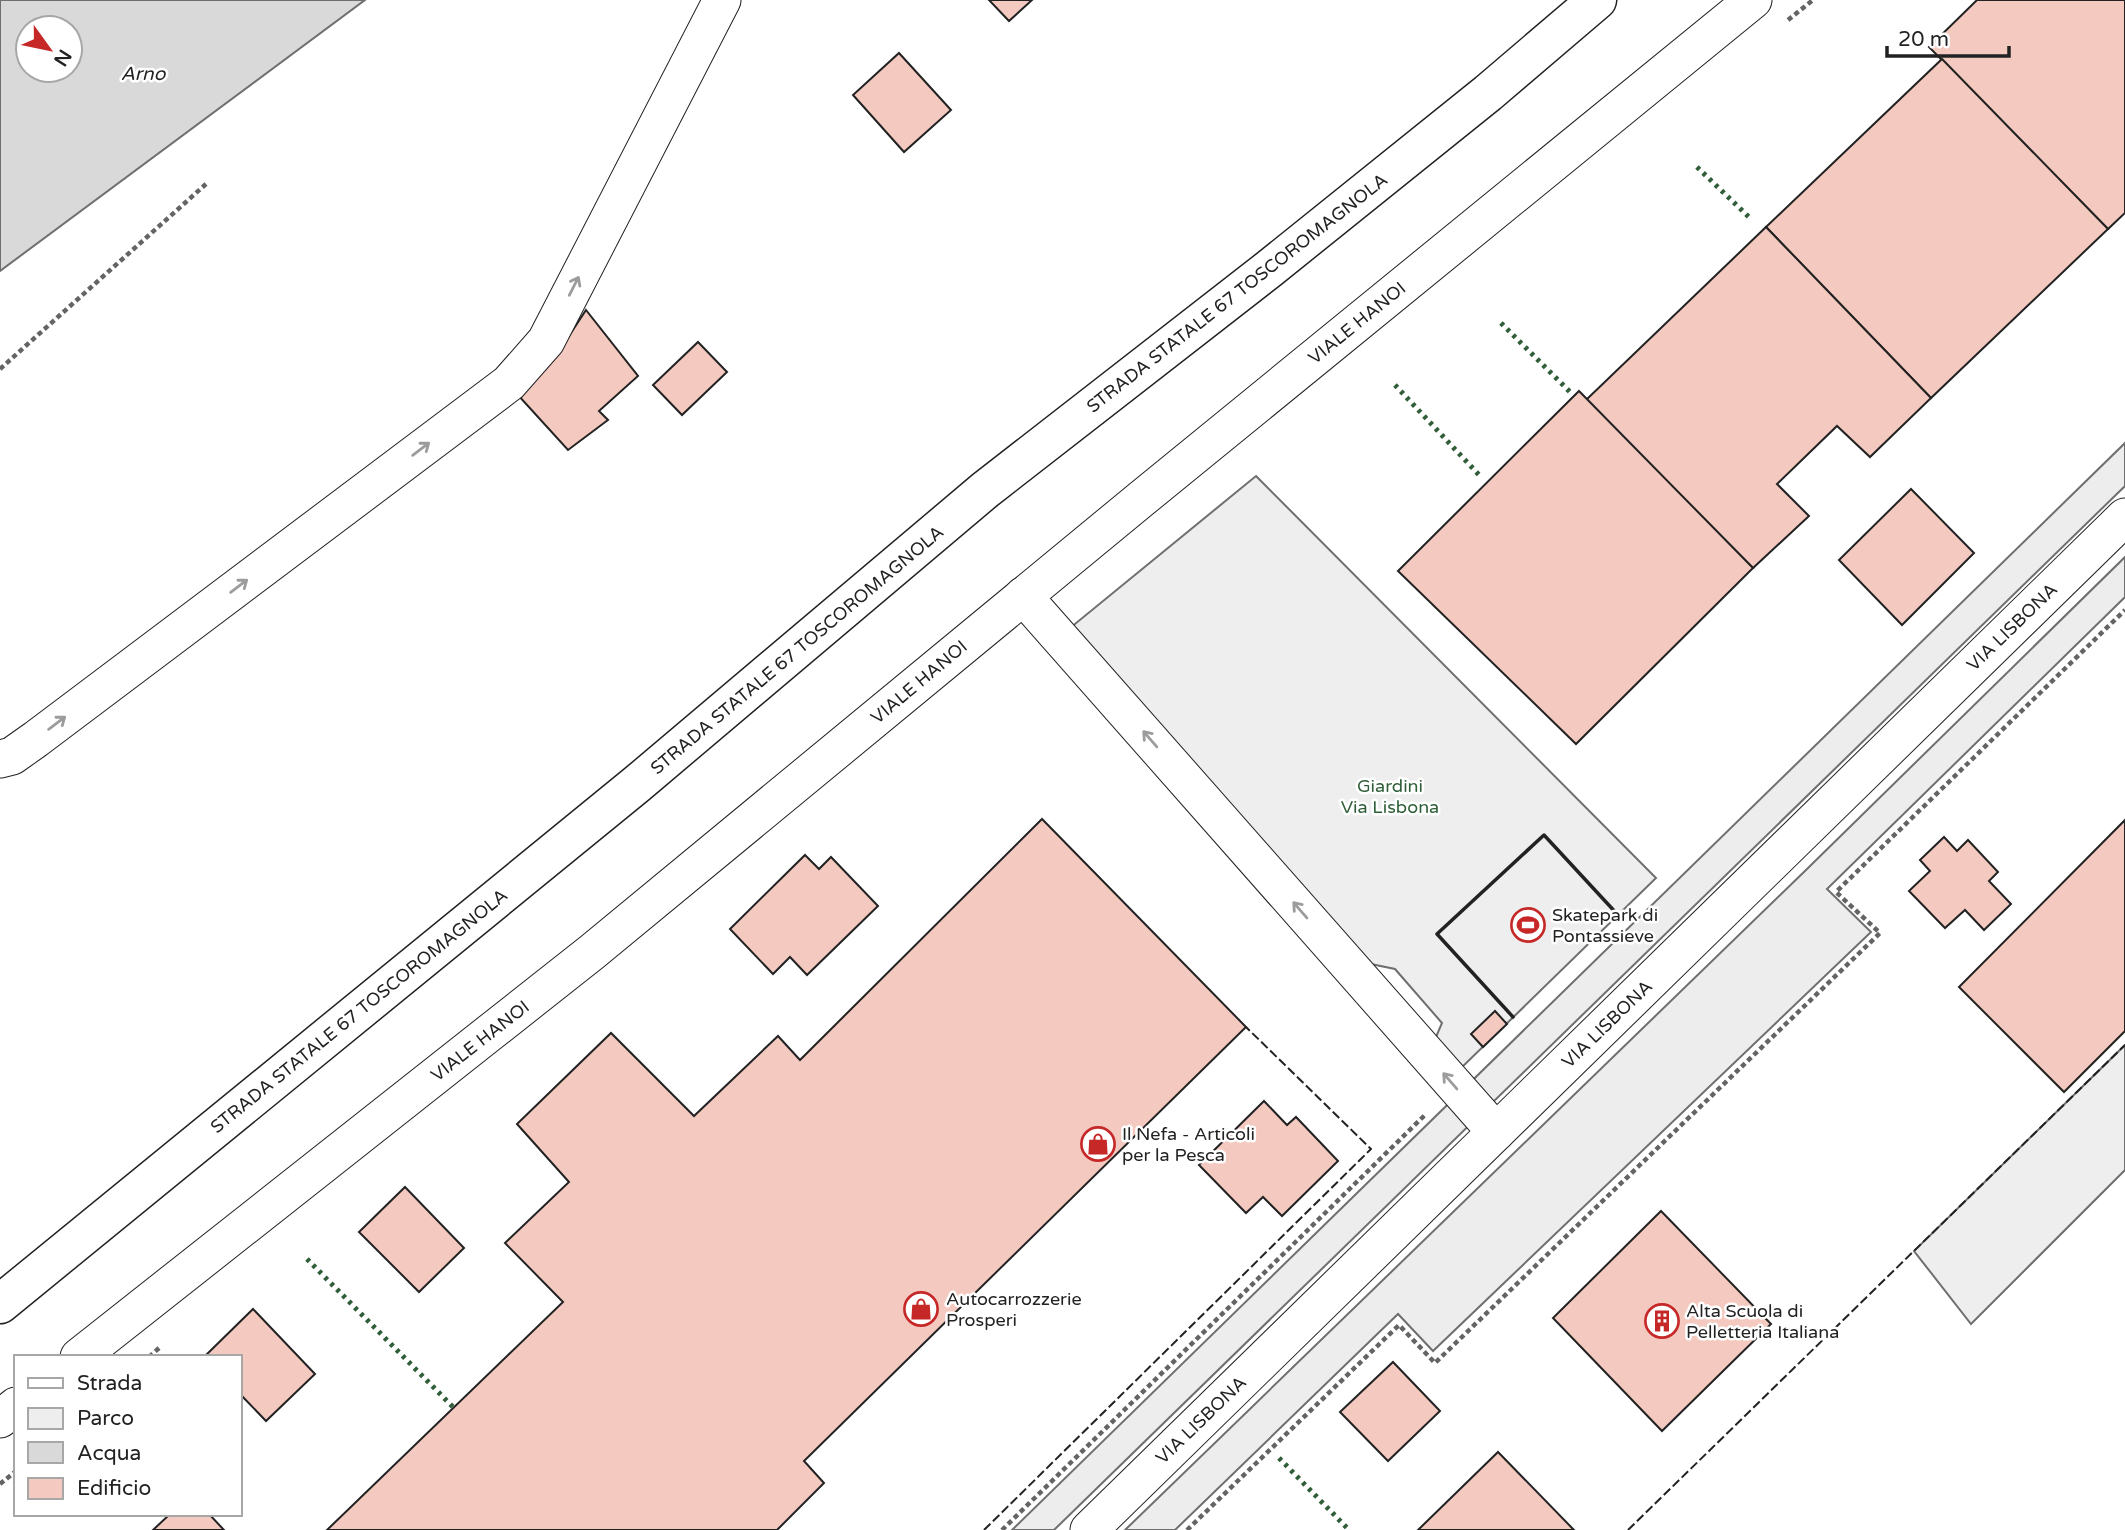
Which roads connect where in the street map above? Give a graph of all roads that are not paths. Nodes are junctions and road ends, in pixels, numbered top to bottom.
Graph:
1 (722, 0) edge
2 (1597, 0) edge
3 (1753, 0) edge
4 (2125, 517) edge
5 (1023, 596) junction
6 (0, 760) edge
7 (1496, 1132) junction
8 (0, 1304) edge
9 (82, 1355) edge
10 (14, 1408) edge
11 (0, 1419) edge
12 (1089, 1530) edge

6 -> 1 street
2 - 8 main road, STRADA STATALE 67 TOSCOROMAGNOLA
3 - 5 street, VIALE HANOI
4 - 7 street, VIA LISBONA
7 -> 5 street
5 - 9 street, VIALE HANOI
7 - 12 street, VIA LISBONA
10 - 11 street

